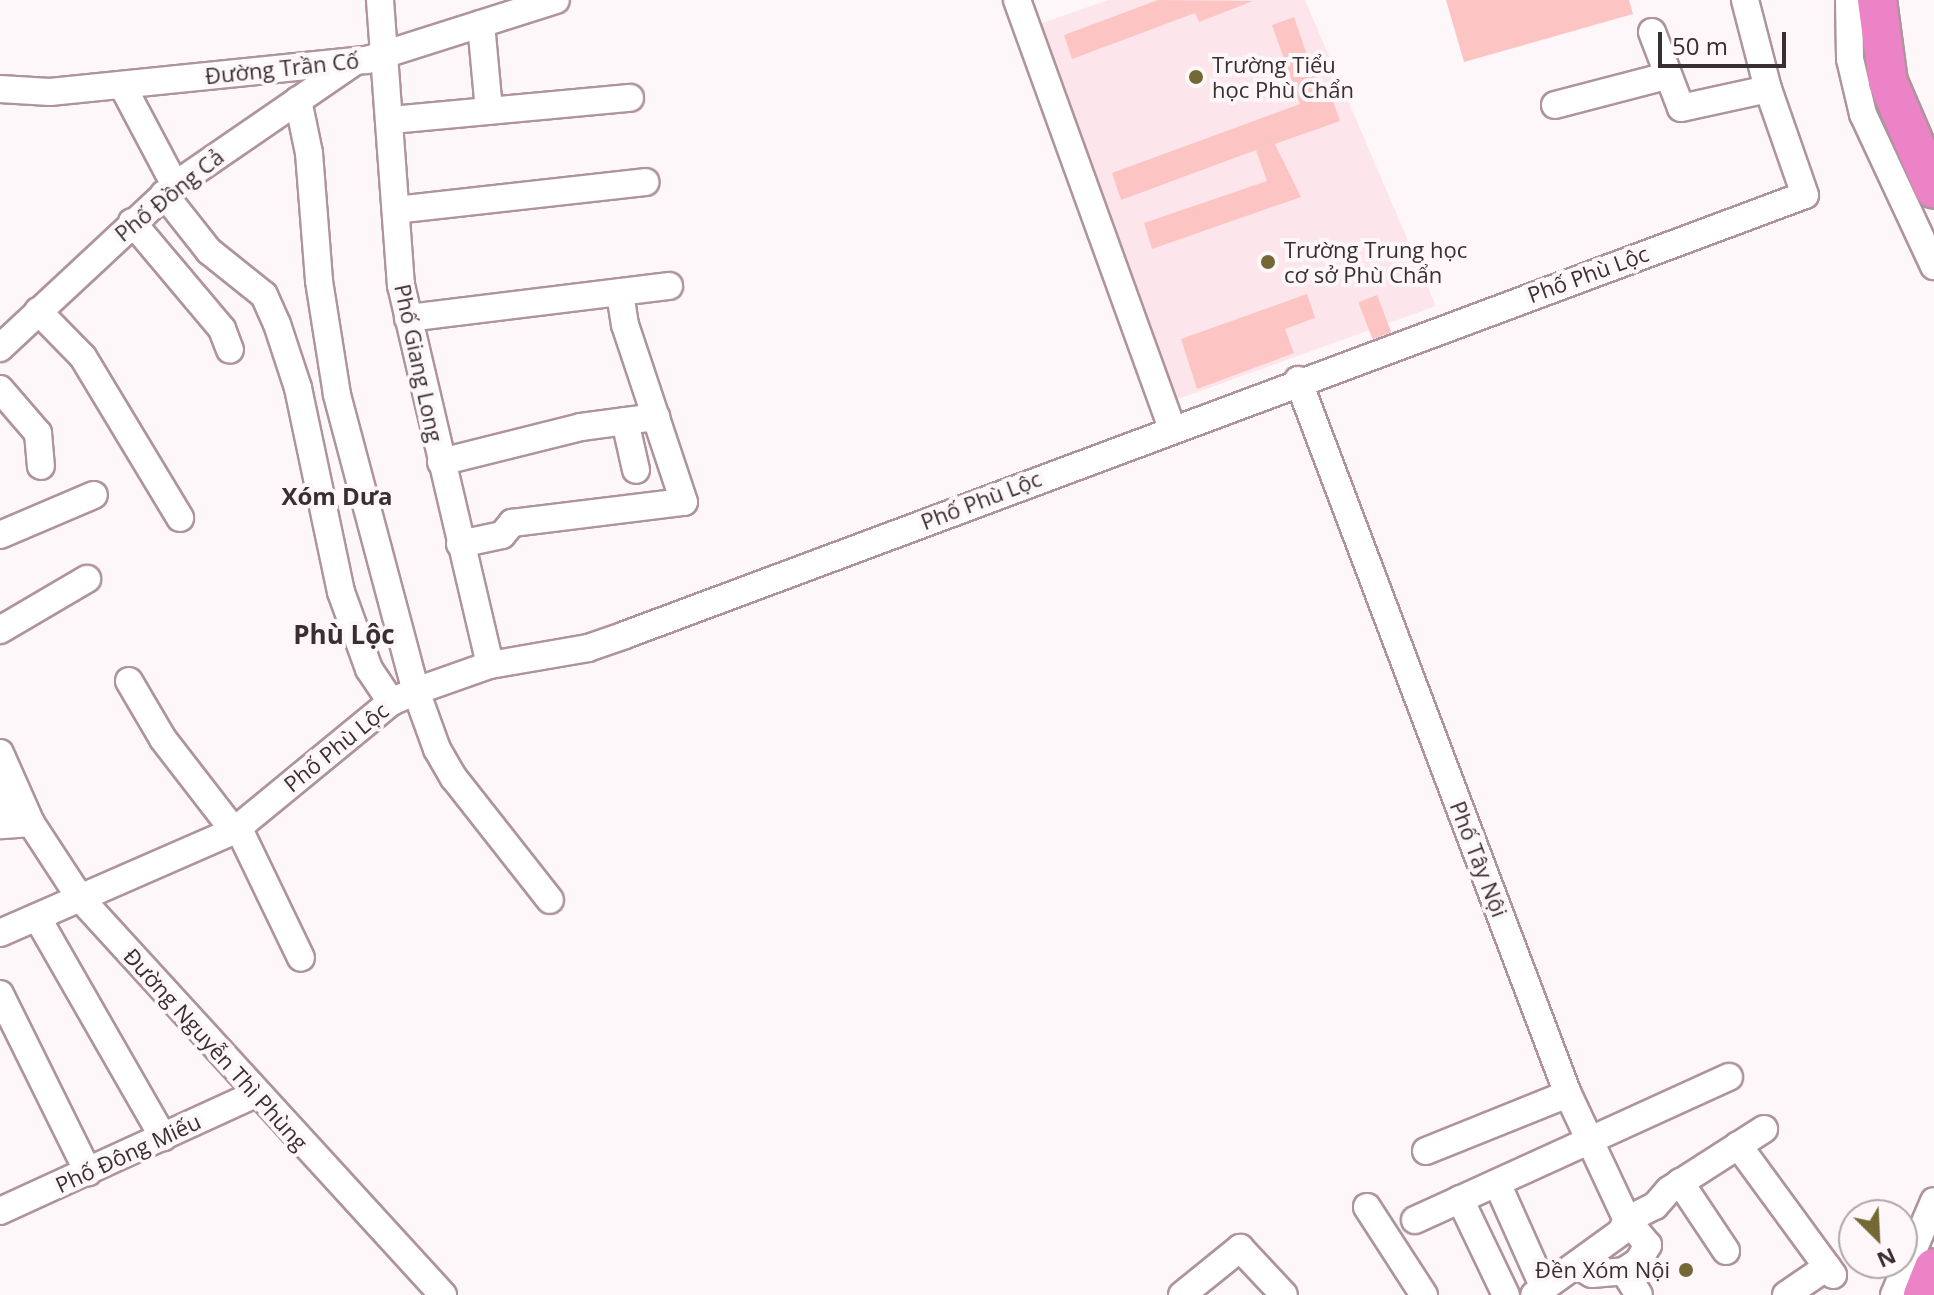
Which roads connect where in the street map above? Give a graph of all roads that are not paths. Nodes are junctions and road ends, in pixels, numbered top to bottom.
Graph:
1 (380, 0) edge
2 (556, 0) edge
3 (1017, 0) edge
4 (1745, 0) edge
5 (1849, 0) edge
6 (1877, 0) edge
7 (1898, 0) edge
8 (481, 24) junction
9 (1652, 32) dead end
10 (382, 55) junction
11 (354, 61) junction
12 (1666, 76) junction
13 (122, 85) junction
14 (0, 89) edge
15 (1768, 89) junction
16 (630, 98) dead end
17 (298, 100) junction
18 (1555, 105) dead end
19 (489, 111) junction
20 (391, 120) junction
21 (1934, 148) edge
22 (645, 182) dead end
23 (1934, 189) edge
24 (170, 190) junction
25 (396, 210) junction
26 (132, 222) junction
27 (1934, 266) edge
28 (669, 286) dead end
29 (620, 292) junction
30 (38, 311) junction
31 (408, 318) junction
32 (0, 348) edge
33 (230, 350) dead end
34 (1298, 380) junction
35 (0, 389) edge
36 (656, 417) junction
37 (625, 421) junction
38 (1172, 428) junction
39 (441, 462) junction
40 (41, 466) dead end
41 (636, 470) dead end
42 (94, 495) dead end
43 (180, 518) dead end
44 (0, 535) edge
45 (460, 544) junction
46 (87, 579) dead end
47 (0, 630) edge
48 (490, 665) junction
49 (129, 681) dead end
50 (416, 691) junction
51 (391, 702) junction
52 (0, 753) edge
53 (0, 794) edge
54 (31, 823) junction
55 (0, 825) edge
56 (236, 829) junction
57 (80, 898) junction
58 (550, 900) dead end
59 (37, 917) junction
60 (0, 933) edge
61 (301, 958) dead end
62 (0, 994) edge
63 (1729, 1077) dead end
64 (255, 1094) junction
65 (1568, 1094) junction
66 (1764, 1129) dead end
67 (163, 1137) junction
68 (1588, 1141) junction
69 (1738, 1145) junction
70 (1426, 1151) dead end
71 (88, 1172) junction
72 (1680, 1182) junction
73 (1497, 1183) junction
74 (1460, 1199) junction
75 (1934, 1201) edge
76 (1367, 1207) dead end
77 (0, 1211) edge
78 (1415, 1220) dead end
79 (1627, 1220) junction
80 (1726, 1251) dead end
81 (1577, 1265) junction
82 (1934, 1268) edge
83 (1624, 1271) junction
84 (1934, 1275) edge
85 (1539, 1291) edge
86 (443, 1295) edge
87 (1182, 1295) edge
88 (1284, 1295) edge
89 (1424, 1295) edge
90 (1506, 1295) edge
91 (1639, 1295) edge
92 (1786, 1295) edge
93 (1894, 1295) edge
94 (1924, 1295) edge

1 - 10 street, Phố Giang Long
2 - 8 street, Đường Trần Cố
3 - 38 street
4 - 15 street, Phố Phù Lộc
5 - 27 street
6 - 23 highway
7 - 21 highway
8 - 10 street, Đường Trần Cố
8 - 19 street
9 - 12 street
10 - 11 street, Đường Trần Cố
10 - 20 street, Phố Giang Long
11 - 13 street, Đường Trần Cố
11 - 17 street, Phố Đồng Cả
12 - 15 street
12 - 18 street
13 - 14 street, Đường Trần Cố
13 - 24 street
15 - 34 street, Phố Phù Lộc
16 - 19 street
17 - 24 street, Phố Đồng Cả
17 - 50 street
19 - 20 street
20 - 25 street, Phố Giang Long
22 - 25 street
24 - 26 street, Phố Đồng Cả
24 - 51 street
25 - 31 street, Phố Giang Long
26 - 30 street, Phố Đồng Cả
26 - 33 street
28 - 29 street
29 - 31 street
29 - 36 street
30 - 32 street, Phố Đồng Cả
30 - 43 street
31 - 39 street, Phố Giang Long
34 - 38 street, Phố Phù Lộc
34 - 65 street, Phố Tây Nội
35 - 40 street
36 - 37 street
36 - 45 street
37 - 39 street
37 - 41 street
38 - 48 street, Phố Phù Lộc
39 - 45 street, Phố Giang Long
42 - 44 street
45 - 48 street, Phố Giang Long
46 - 47 street
48 - 50 street, Phố Phù Lộc
49 - 56 street
50 - 51 street, Phố Phù Lộc
50 - 58 street
51 - 56 street, Phố Phù Lộc
52 - 54 street
53 - 54 street, Đường Nguyễn Thì Phùng
54 - 55 street
54 - 57 street, Đường Nguyễn Thì Phùng
56 - 57 street, Phố Phù Lộc
56 - 61 street
57 - 59 street, Phố Phù Lộc
57 - 64 street, Đường Nguyễn Thì Phùng
59 - 60 street, Phố Phù Lộc
59 - 67 street
62 - 71 street
63 - 68 street
64 - 67 street, Phố Đông Miếu
64 - 86 street, Đường Nguyễn Thì Phùng
65 - 68 street, Phố Tây Nội
65 - 70 street
66 - 69 street
67 - 71 street, Phố Đông Miếu
68 - 73 street
68 - 79 street, Phố Tây Nội
69 - 72 street
69 - 92 street
71 - 77 street, Phố Đông Miếu
72 - 79 street
72 - 80 street
73 - 74 street
73 - 85 street
74 - 78 street
74 - 90 street
75 - 93 street
76 - 89 street
79 - 81 street
79 - 83 street, Phố Tây Nội
81 - 83 street
81 - 85 street
82 - 94 highway
83 - 91 street
84 - 94 highway
87 - 88 street

